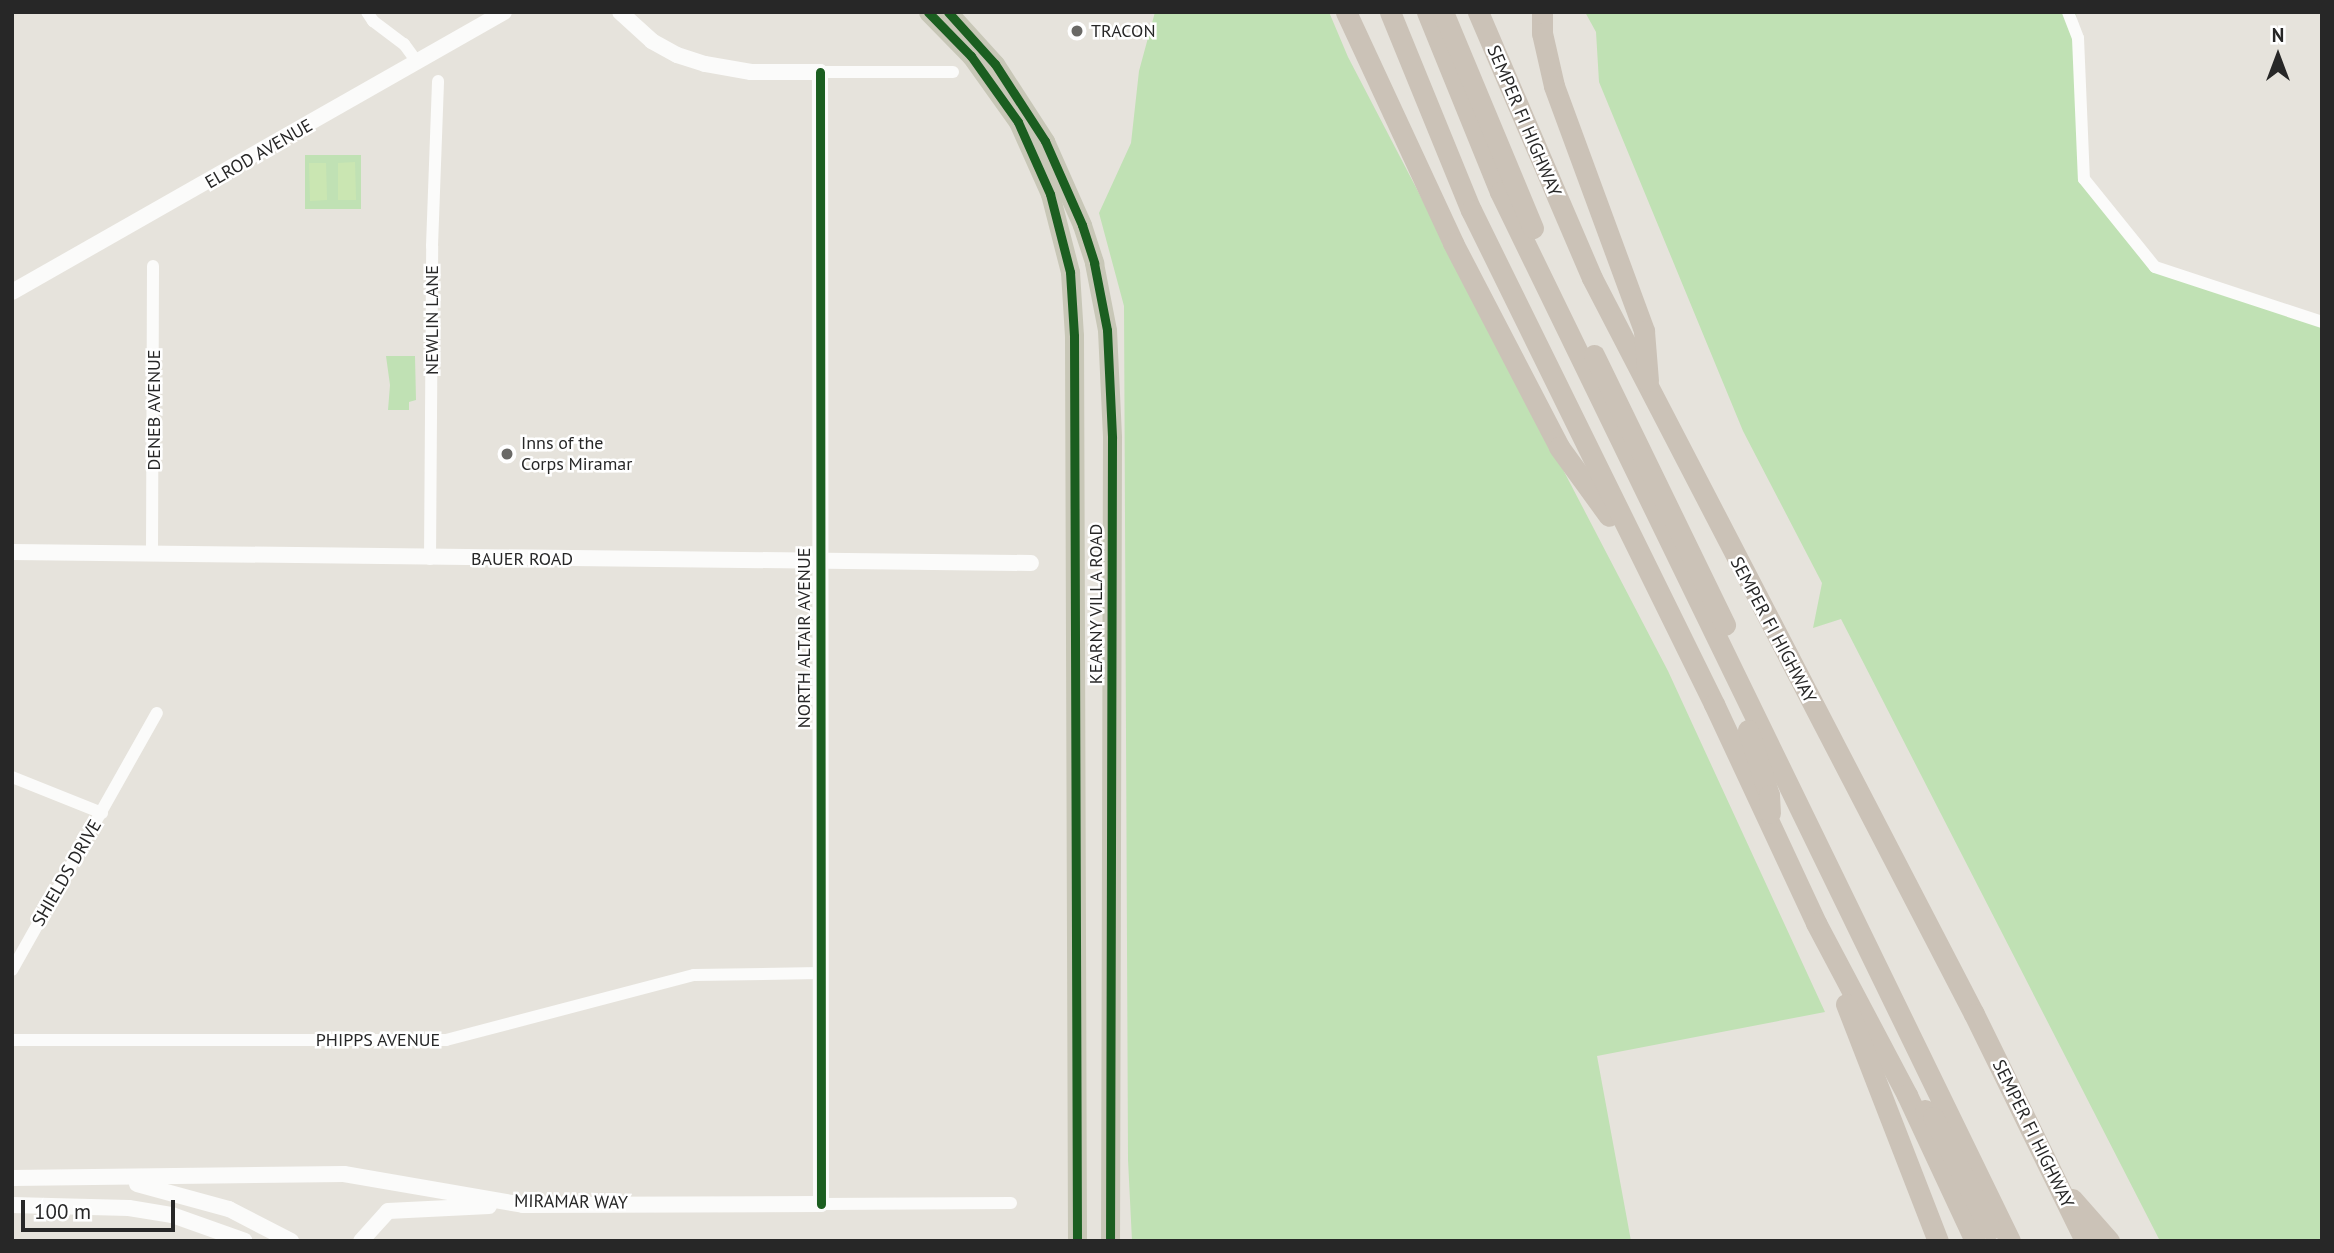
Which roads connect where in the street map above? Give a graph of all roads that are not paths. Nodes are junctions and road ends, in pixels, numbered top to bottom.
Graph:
1 (367, 12) edge
2 (504, 12) edge
3 (620, 12) edge
4 (928, 12) edge
5 (948, 12) edge
6 (1346, 12) edge
7 (1390, 12) edge
8 (1427, 12) edge
9 (1443, 12) edge
10 (1478, 12) edge
11 (1542, 12) edge
12 (2068, 12) edge
13 (417, 62) junction
14 (820, 72) junction
15 (953, 72) dead end
16 (439, 81) dead end
17 (153, 267) dead end
18 (12, 292) edge
19 (2322, 322) edge
20 (1650, 394) junction
21 (12, 552) edge
22 (152, 553) junction
23 (430, 559) junction
24 (819, 559) junction
25 (1031, 563) dead end
26 (1644, 563) junction
27 (1713, 633) junction
28 (157, 713) dead end
29 (12, 777) edge
30 (102, 813) junction
31 (1771, 830) junction
32 (1816, 923) junction
33 (12, 970) edge
34 (820, 973) junction
35 (12, 1040) edge
36 (1907, 1095) junction
37 (12, 1178) edge
38 (49, 1178) junction
39 (2055, 1179) junction
40 (821, 1203) junction
41 (1011, 1203) dead end
42 (12, 1205) edge
43 (523, 1205) junction
44 (1076, 1216) junction
45 (245, 1241) edge
46 (292, 1241) edge
47 (361, 1241) edge
48 (1070, 1241) edge
49 (1077, 1241) edge
50 (1110, 1241) edge
51 (1938, 1241) edge
52 (1975, 1241) edge
53 (1996, 1241) edge
54 (2010, 1241) edge
55 (2025, 1241) edge
56 (2085, 1241) edge
57 (2109, 1241) edge

1 - 13 street
2 - 13 street, ELROD AVENUE
3 - 14 street
4 - 44 main road, KEARNY VILLA ROAD
5 - 50 main road, KEARNY VILLA ROAD
6 - 26 highway
7 - 26 highway
8 - 27 highway
9 - 55 highway
10 - 20 highway, SEMPER FI HIGHWAY
11 - 20 highway
12 - 19 street
13 - 18 street, ELROD AVENUE
14 - 15 street
14 - 24 street, NORTH ALTAIR AVENUE
16 - 23 street, NEWLIN LANE
17 - 22 street, DENEB AVENUE
20 - 39 highway, SEMPER FI HIGHWAY
21 - 22 street, BAUER ROAD
22 - 23 street, BAUER ROAD
23 - 24 street, BAUER ROAD
24 - 25 street, BAUER ROAD
24 - 34 street, NORTH ALTAIR AVENUE
26 - 31 highway
27 - 31 highway
27 - 54 highway
28 - 30 street, SHIELDS DRIVE
29 - 30 street, SHIELDS DRIVE
30 - 33 street, SHIELDS DRIVE
31 - 32 highway
32 - 36 highway
32 - 51 highway
34 - 35 street, PHIPPS AVENUE
34 - 40 street, NORTH ALTAIR AVENUE
36 - 52 highway
36 - 53 highway
37 - 38 street, MIRAMAR WAY
38 - 43 street, MIRAMAR WAY
38 - 46 street, MIRAMAR WAY
39 - 56 highway, SEMPER FI HIGHWAY
39 - 57 highway
40 - 41 street, MIRAMAR WAY
40 - 43 street, MIRAMAR WAY
42 - 45 street
43 - 47 street
44 - 48 main road
44 - 49 main road, KEARNY VILLA ROAD

